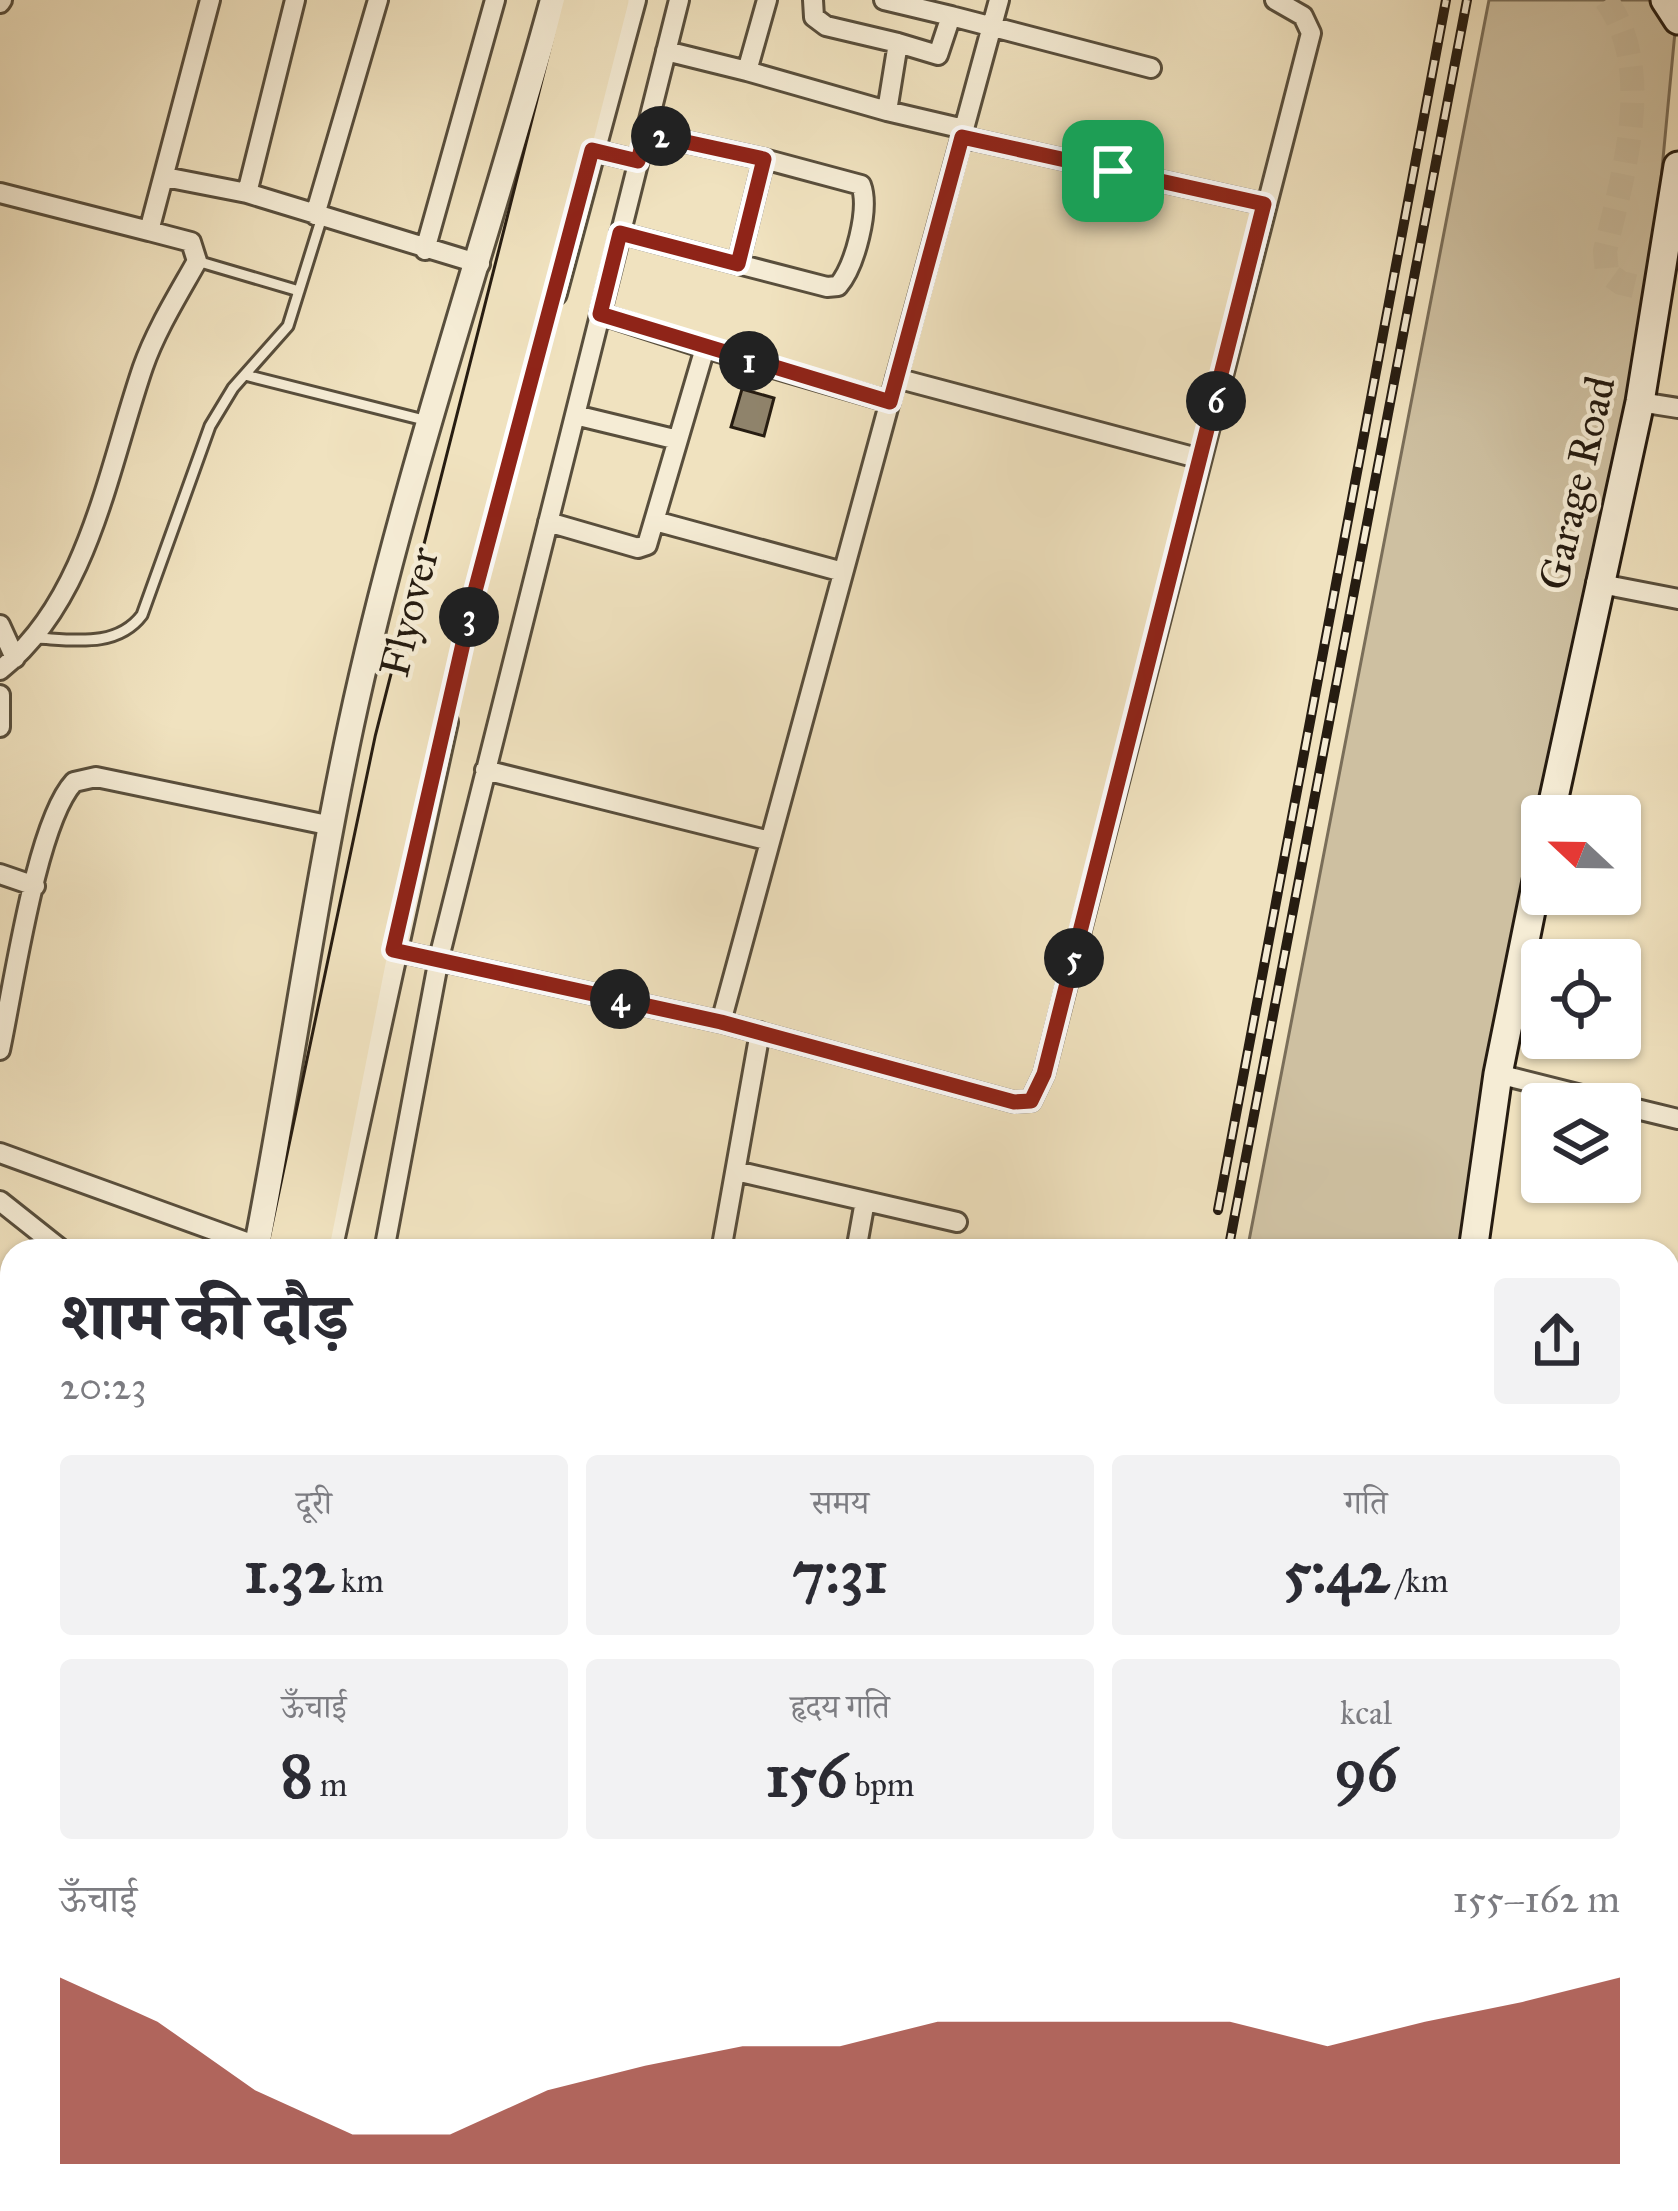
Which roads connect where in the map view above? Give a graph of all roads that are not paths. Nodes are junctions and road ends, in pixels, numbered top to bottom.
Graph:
1 (210, 0) edge
2 (295, 0) edge
3 (378, 0) edge
4 (495, 0) edge
5 (553, 0) edge
6 (581, 0) edge
7 (612, 0) edge
8 (633, 0) edge
9 (679, 0) edge
10 (767, 0) edge
11 (813, 0) edge
12 (884, 0) edge
13 (999, 0) edge
14 (1275, 0) edge
15 (1665, 0) edge
16 (951, 16) junction
17 (1678, 20) edge
18 (992, 28) junction
19 (898, 43) junction
20 (666, 51) junction
21 (1151, 68) dead end
22 (747, 71) junction
23 (887, 112) junction
24 (645, 133) junction
25 (963, 133) junction
26 (592, 150) junction
27 (764, 159) junction
28 (638, 161) junction
29 (1678, 166) edge
30 (165, 177) junction
31 (0, 193) edge
32 (248, 193) junction
33 (1264, 204) junction
34 (319, 216) junction
35 (148, 231) junction
36 (620, 233) junction
37 (425, 250) junction
38 (197, 261) junction
39 (480, 264) junction
40 (738, 264) junction
41 (299, 291) junction
42 (600, 314) junction
43 (705, 348) junction
44 (245, 375) junction
45 (896, 378) junction
46 (890, 402) junction
47 (1640, 402) junction
48 (1678, 408) edge
49 (575, 415) junction
50 (429, 421) junction
51 (678, 440) junction
52 (1201, 459) junction
53 (655, 521) junction
54 (548, 522) junction
55 (843, 572) junction
56 (1597, 583) junction
57 (1678, 599) edge
58 (0, 625) edge
59 (37, 638) junction
60 (8, 664) edge
61 (0, 695) edge
62 (0, 727) edge
63 (485, 770) junction
64 (1554, 795) edge
65 (332, 826) junction
66 (770, 841) junction
67 (0, 874) edge
68 (35, 886) junction
69 (1530, 915) edge
70 (393, 950) junction
71 (439, 958) junction
72 (721, 1022) junction
73 (760, 1032) junction
74 (0, 1050) edge
75 (1498, 1075) junction
76 (1531, 1083) edge
77 (1641, 1110) edge
78 (1678, 1119) edge
79 (0, 1153) edge
80 (736, 1171) junction
81 (0, 1201) edge
82 (865, 1201) junction
83 (957, 1222) dead end
84 (48, 1235) junction
85 (44, 1239) edge
86 (52, 1239) edge
87 (243, 1239) edge
88 (272, 1239) edge
89 (273, 1239) edge
90 (314, 1239) edge
91 (332, 1239) edge
92 (386, 1239) edge
93 (724, 1239) edge
94 (858, 1239) edge
95 (1475, 1239) edge

1 - 30 street
2 - 32 street
3 - 34 street
4 - 37 street
5 - 39 street
6 - 89 highway, Flyover
7 - 90 highway, Flyover
8 - 26 street
9 - 20 street
10 - 22 street
11 - 19 street
12 - 16 street
13 - 18 street
14 - 33 street
15 - 17 main road
16 - 18 street
16 - 19 street
18 - 21 street
18 - 25 street
19 - 23 street
20 - 22 street
20 - 24 street
22 - 23 street
23 - 25 street
24 - 27 street
24 - 28 street
25 - 33 street
25 - 45 street
26 - 28 street
26 - 70 street
27 - 40 street
27 - 40 street
28 - 36 street
29 - 47 main road, Garage Road
30 - 32 street
30 - 35 street
31 - 35 street
32 - 34 street
33 - 52 street
34 - 37 street
34 - 41 lane
35 - 38 street
36 - 40 street
36 - 42 street
37 - 39 street
38 - 41 lane
38 - 59 street
39 - 50 street
41 - 44 lane
42 - 43 street
42 - 49 street
43 - 46 street
43 - 51 street
44 - 50 lane
44 - 59 lane
45 - 46 street
45 - 52 street
46 - 55 street
47 - 48 street
47 - 56 main road, Garage Road
49 - 51 street
49 - 54 street
50 - 65 street
51 - 53 street
52 - 73 street
53 - 54 street
53 - 55 street
54 - 63 street
55 - 66 street
56 - 57 street
56 - 64 main road, Garage Road
58 - 60 street
59 - 60 street
61 - 62 street
63 - 66 street
63 - 71 street
65 - 68 street
65 - 88 street
66 - 72 street
67 - 68 street
68 - 74 street
69 - 75 main road
70 - 71 street
70 - 91 street
71 - 72 street
71 - 92 street
72 - 73 street
73 - 80 street
75 - 76 street
75 - 95 main road
77 - 78 street
79 - 87 street
80 - 82 street
80 - 93 street
81 - 84 street
82 - 83 street
82 - 94 street
84 - 85 street
84 - 86 street

